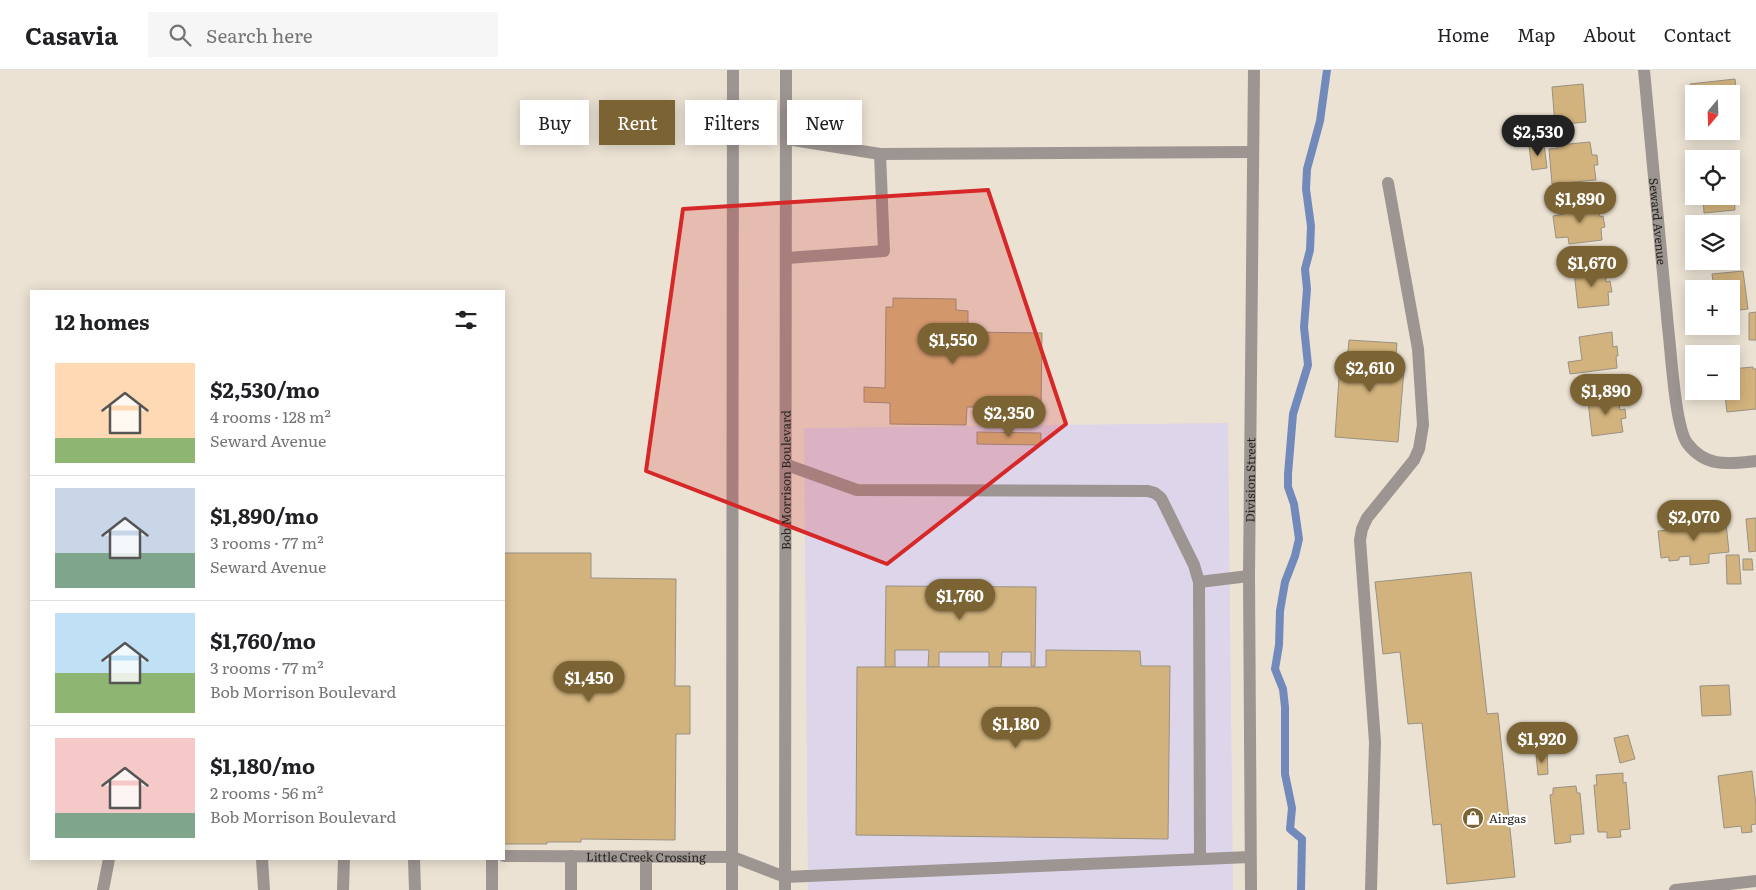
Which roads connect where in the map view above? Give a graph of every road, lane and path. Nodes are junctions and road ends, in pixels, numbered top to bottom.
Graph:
1 (733, 70) edge
2 (786, 70) edge
3 (1254, 70) edge
4 (1644, 70) edge
5 (787, 139) edge
6 (787, 145) edge
7 (824, 145) edge
8 (1252, 152) junction
9 (880, 154) junction
10 (1388, 183) dead end
11 (787, 258) junction
12 (1756, 461) edge
13 (787, 465) junction
14 (1250, 576) junction
15 (1199, 582) junction
16 (505, 856) edge
17 (571, 856) junction
18 (646, 856) junction
19 (733, 856) junction
20 (1250, 856) junction
21 (1200, 858) junction
22 (110, 860) edge
23 (262, 860) edge
24 (344, 860) edge
25 (414, 860) edge
26 (492, 860) edge
27 (1756, 882) edge
28 (785, 883) edge
29 (103, 890) edge
30 (264, 890) edge
31 (343, 890) edge
32 (415, 890) edge
33 (492, 890) edge
34 (571, 890) edge
35 (646, 890) edge
36 (732, 890) edge
37 (1251, 890) edge
38 (1371, 890) edge
39 (1675, 890) edge

1 - 19 street
2 - 5 street, Bob Morrison Boulevard
3 - 8 street, Division Street
4 - 12 street, Seward Avenue
6 - 11 street, Bob Morrison Boulevard
7 - 9 street
8 - 9 street
8 - 14 street, Division Street
9 - 11 street
10 - 38 street
11 - 13 street, Bob Morrison Boulevard
13 - 15 street
13 - 28 street, Bob Morrison Boulevard
14 - 15 street
14 - 20 street, Division Street
15 - 21 street
16 - 17 street, Little Creek Crossing
17 - 18 street, Little Creek Crossing
17 - 34 street
18 - 19 street, Little Creek Crossing
18 - 35 street
19 - 28 street, Little Creek Crossing
19 - 36 street
20 - 21 street
20 - 37 street, Division Street
21 - 28 street
22 - 29 street
23 - 30 street
24 - 31 street
25 - 32 street
26 - 33 street
27 - 39 street

